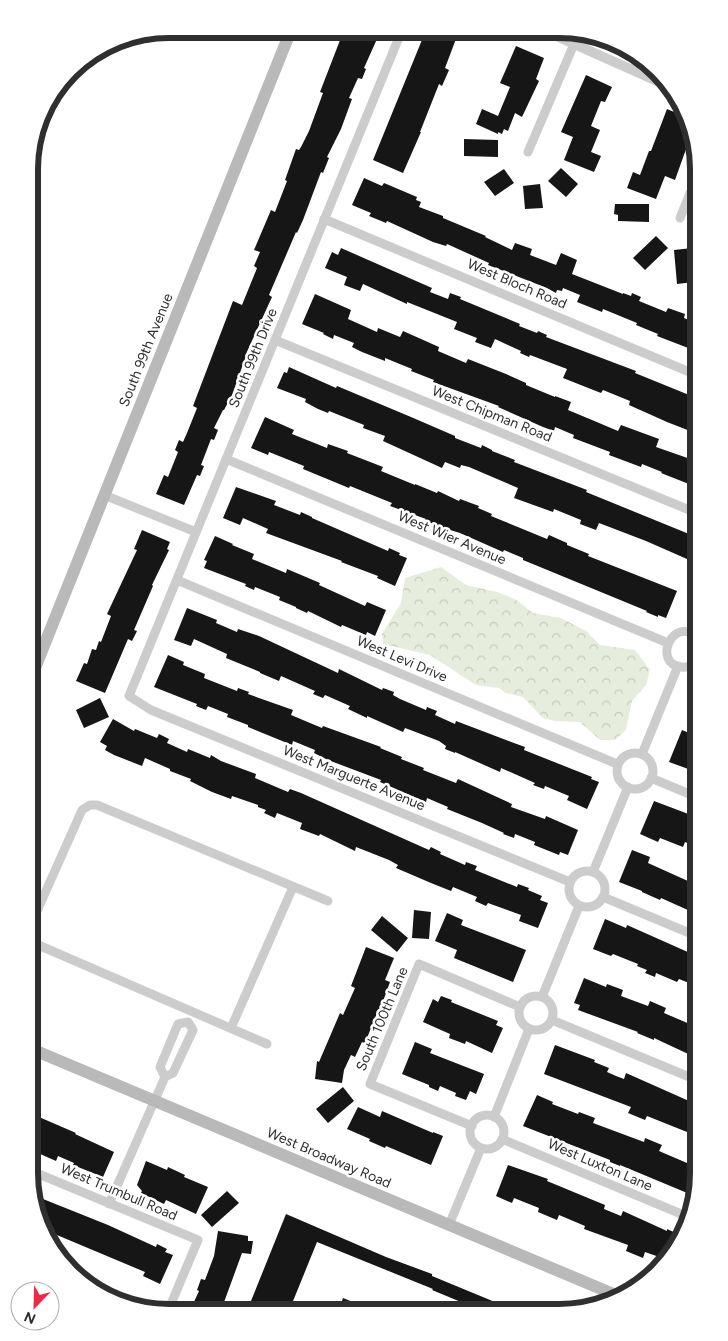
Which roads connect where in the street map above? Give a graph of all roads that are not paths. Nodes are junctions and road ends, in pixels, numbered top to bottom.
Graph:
1 (288, 38) edge
2 (399, 38) edge
3 (561, 38) edge
4 (574, 44) junction
5 (655, 79) edge
6 (528, 152) dead end
7 (690, 193) edge
8 (324, 218) junction
9 (680, 218) dead end
10 (275, 340) junction
11 (690, 372) edge
12 (226, 459) junction
13 (104, 495) junction
14 (690, 510) edge
15 (196, 532) junction
16 (177, 580) junction
17 (690, 633) edge
18 (668, 643) junction
19 (38, 649) edge
20 (678, 666) junction
21 (690, 666) edge
22 (129, 696) joint
23 (642, 754) junction
24 (618, 764) junction
25 (651, 778) junction
26 (628, 787) junction
27 (690, 794) edge
28 (593, 872) junction
29 (570, 882) junction
30 (293, 886) junction
31 (603, 897) junction
32 (328, 901) dead end
33 (579, 906) junction
34 (38, 909) edge
35 (690, 933) edge
36 (38, 946) edge
37 (542, 997) junction
38 (520, 1007) junction
39 (192, 1012) junction
40 (552, 1020) junction
41 (188, 1022) junction
42 (231, 1028) junction
43 (529, 1028) junction
44 (267, 1044) dead end
45 (38, 1052) edge
46 (164, 1077) junction
47 (690, 1077) edge
48 (154, 1101) junction
49 (494, 1117) junction
50 (472, 1126) junction
51 (502, 1139) junction
52 (481, 1148) junction
53 (38, 1174) edge
54 (109, 1204) junction
55 (684, 1215) edge
56 (449, 1225) junction
57 (611, 1293) edge
58 (171, 1304) edge

1 - 13 main road, South 99th Avenue
2 - 8 street, South 99th Drive
3 - 4 street
4 - 5 street
4 - 6 street
7 - 9 street
8 - 10 street, South 99th Drive
8 - 11 street, West Bloch Road
10 - 12 street, South 99th Drive
10 - 14 street, West Chipman Road
12 - 15 street, South 99th Drive
12 - 18 street, West Wier Avenue
13 - 15 street
13 - 19 main road, South 99th Avenue
15 - 16 street, South 99th Drive
16 - 22 street, South 99th Drive
16 - 24 street, West Levi Drive
17 - 18 street
18 - 20 street
20 - 21 street
20 - 23 street
22 - 29 street, West Marguerte Avenue
23 - 24 street
23 - 25 street
24 - 26 street
25 - 26 street
25 - 27 street
26 - 28 street
28 - 29 street
28 - 31 street
29 - 33 street
30 - 32 street
30 - 34 street
30 - 42 street
31 - 33 street
31 - 35 street
33 - 37 street
36 - 39 street
37 - 38 street
37 - 40 street
38 - 43 street
38 - 50 street, South 100th Lane
39 - 41 street
39 - 42 street
40 - 43 street
40 - 47 street
41 - 46 street
41 - 46 street
42 - 44 street
43 - 49 street
45 - 48 main road, West Broadway Road
46 - 48 street
48 - 54 street
48 - 56 main road, West Broadway Road
49 - 50 street
49 - 51 street
50 - 52 street
51 - 52 street
51 - 55 street, West Luxton Lane
52 - 56 street
53 - 54 street, West Trumbull Road
54 - 58 street, West Trumbull Road
56 - 57 main road, West Broadway Road

